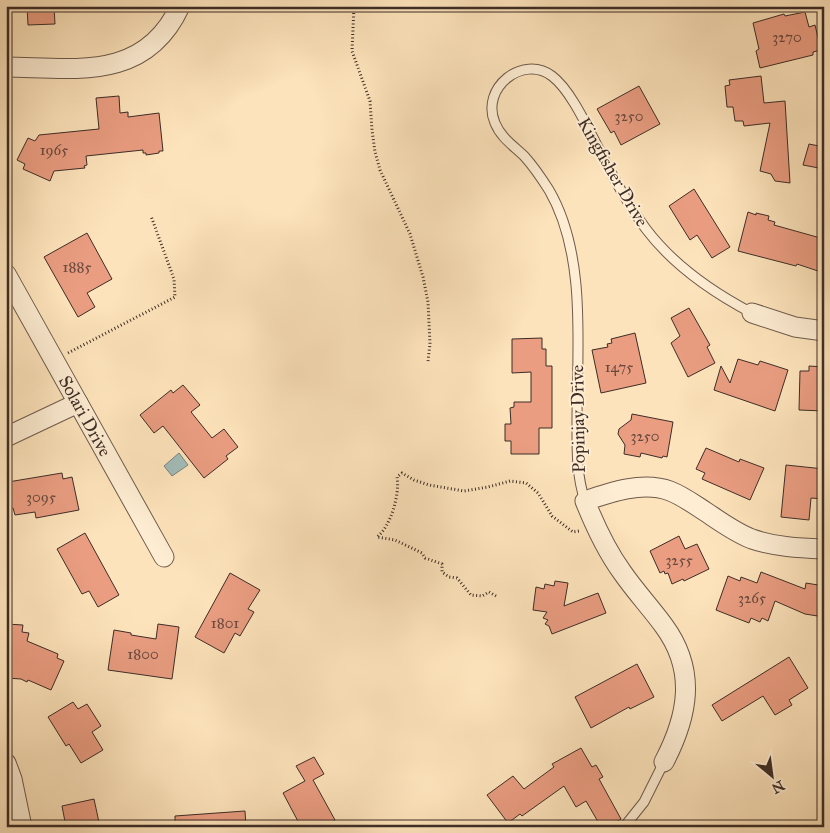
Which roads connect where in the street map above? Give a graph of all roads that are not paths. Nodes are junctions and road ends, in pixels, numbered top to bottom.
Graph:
1 (180, 6) edge
2 (6, 67) edge
3 (512, 75) joint
4 (6, 274) edge
5 (752, 313) joint
6 (824, 331) edge
7 (78, 403) junction
8 (6, 437) edge
9 (585, 501) junction
10 (824, 549) edge
11 (164, 557) dead end
12 (664, 762) joint
13 (6, 763) edge
14 (22, 827) edge
15 (624, 827) edge

1 - 2 street
3 - 5 lane, Kingfisher Drive
3 - 9 lane, Popinjay Drive
4 - 7 street, Solari Drive
5 - 6 street, Kingfisher Drive
7 - 8 street
7 - 11 street, Solari Drive
9 - 10 street
9 - 12 street, Popinjay Drive
12 - 15 lane
13 - 14 street

